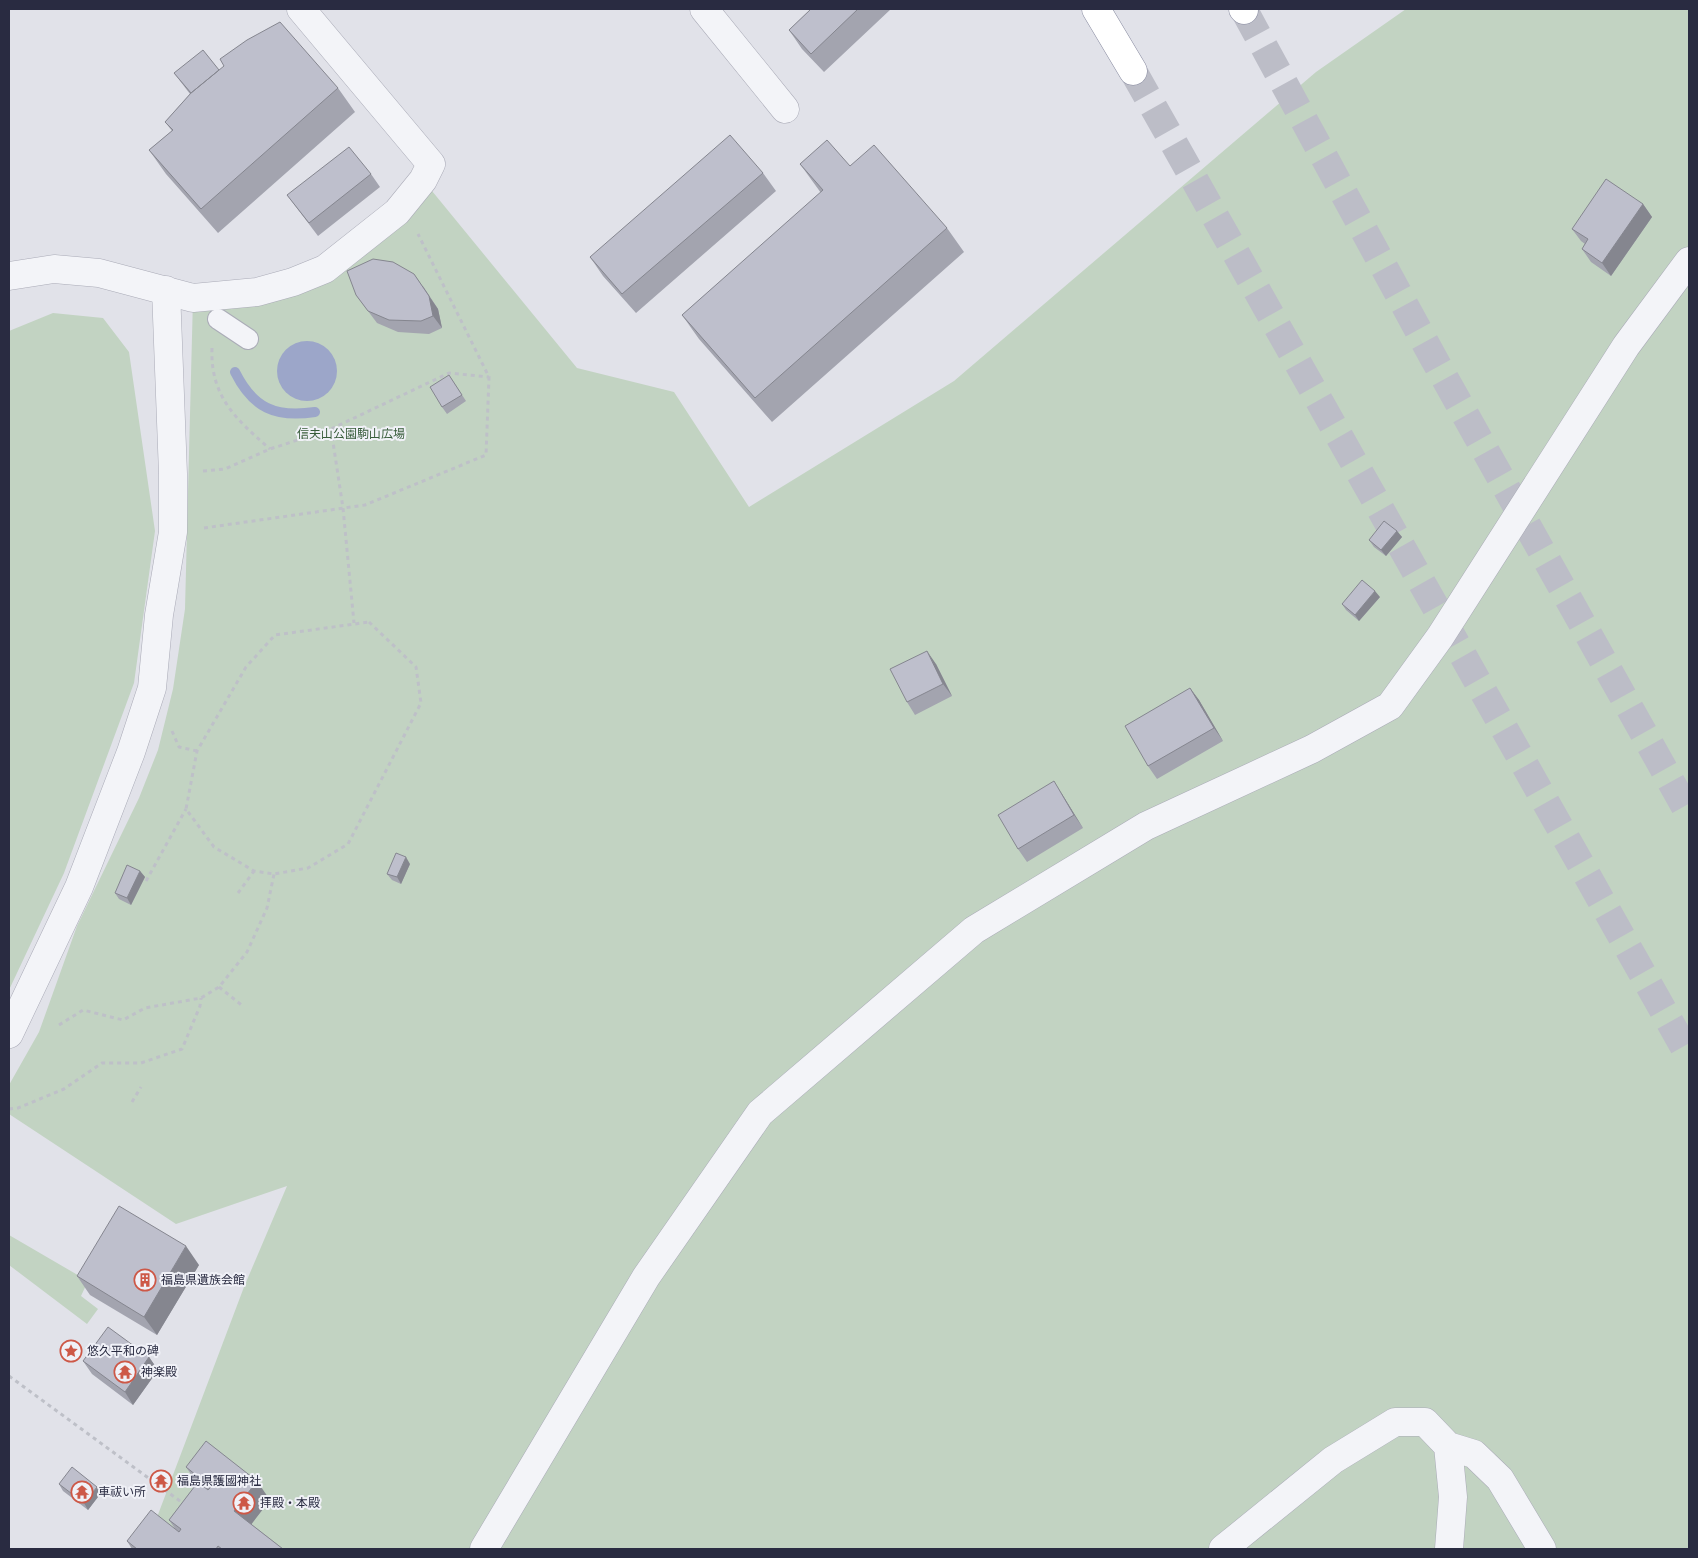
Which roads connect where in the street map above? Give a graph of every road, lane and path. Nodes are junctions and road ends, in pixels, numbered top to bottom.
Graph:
1 (301, 9) edge
2 (704, 9) edge
3 (1096, 9) edge
4 (1133, 71) tunnel mouth
5 (785, 109) dead end
6 (403, 205) junction
7 (1689, 261) edge
8 (54, 268) junction
9 (9, 276) edge
10 (166, 290) junction
11 (9, 291) edge
12 (218, 318) joint
13 (248, 339) dead end
14 (489, 377) junction
15 (331, 428) junction
16 (270, 449) junction
17 (225, 469) dead end
18 (343, 508) junction
19 (173, 532) junction
20 (354, 623) junction
21 (186, 808) junction
22 (254, 871) junction
23 (274, 874) junction
24 (146, 882) dead end
25 (238, 893) dead end
26 (219, 987) junction
27 (201, 998) junction
28 (244, 1007) dead end
29 (59, 1025) dead end
30 (9, 1034) edge
31 (141, 1087) dead end
32 (132, 1102) dead end
33 (9, 1109) edge
34 (9, 1376) edge
35 (1448, 1446) junction
36 (191, 1510) edge
37 (484, 1549) edge
38 (1224, 1549) edge
39 (1448, 1549) edge
40 (1542, 1549) edge

1 - 6 street
2 - 5 street
3 - 4 highway
6 - 10 street
6 - 14 path
7 - 37 street
8 - 9 street
8 - 10 street
8 - 11 street
10 - 19 street
12 - 13 street
12 - 16 path
14 - 15 path
14 - 18 path
15 - 16 path
15 - 18 path
16 - 17 path
18 - 19 path
18 - 20 path
19 - 30 street
20 - 21 path
20 - 23 path
21 - 22 path
21 - 24 path
22 - 23 path
22 - 25 path
23 - 26 path
26 - 27 path
26 - 28 path
27 - 29 path
27 - 33 path
31 - 32 path
34 - 36 path
35 - 38 street
35 - 39 street
35 - 40 street

